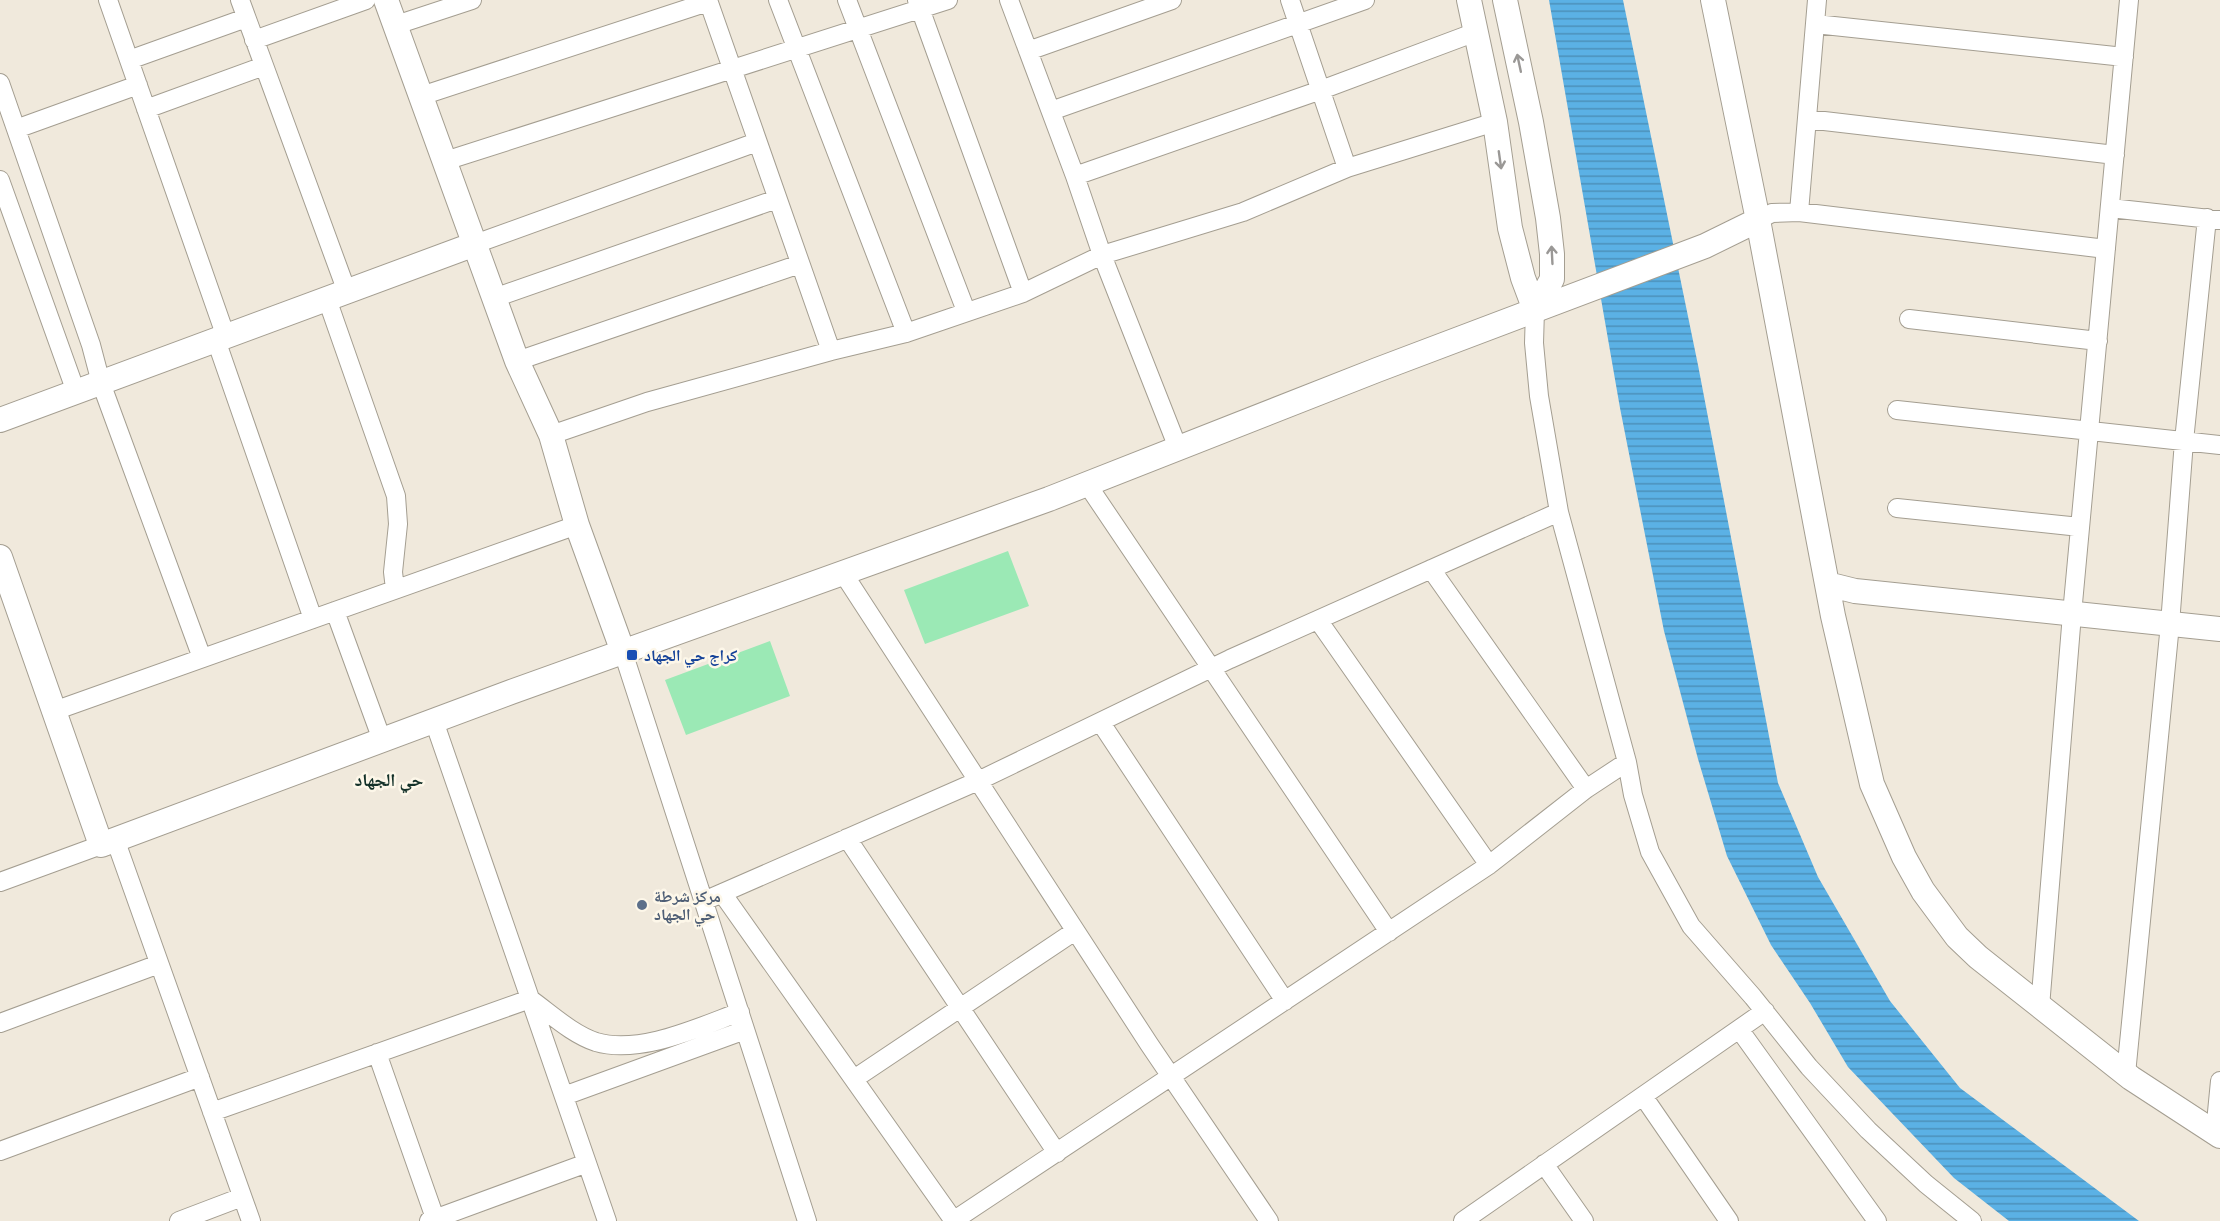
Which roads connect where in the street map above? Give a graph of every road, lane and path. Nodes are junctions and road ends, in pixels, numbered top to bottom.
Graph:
1 (108, 0) edge
2 (240, 0) edge
3 (366, 0) edge
4 (386, 0) edge
5 (472, 0) edge
6 (778, 0) edge
7 (847, 0) edge
8 (948, 0) edge
9 (1010, 0) edge
10 (1172, 0) edge
11 (1290, 0) edge
12 (1365, 0) edge
13 (1469, 0) edge
14 (1505, 0) edge
15 (1713, 0) edge
16 (1817, 0) edge
17 (2129, 0) edge
18 (708, 1) edge
19 (918, 4) edge
20 (246, 18) junction
21 (1815, 24) junction
22 (1298, 25) junction
23 (396, 26) junction
24 (857, 29) junction
25 (1476, 32) junction
26 (254, 40) junction
27 (796, 49) junction
28 (1028, 51) junction
29 (2124, 57) junction
30 (129, 60) junction
31 (264, 66) junction
32 (732, 69) junction
33 (0, 83) edge
34 (138, 85) junction
35 (1321, 90) junction
36 (421, 96) junction
37 (146, 109) junction
38 (1051, 111) junction
39 (1807, 119) junction
40 (1495, 122) junction
41 (16, 129) junction
42 (757, 142) junction
43 (2115, 155) junction
44 (445, 161) junction
45 (1347, 168) junction
46 (1075, 176) junction
47 (0, 180) edge
48 (777, 199) junction
49 (2110, 208) junction
50 (1799, 212) junction
51 (2214, 219) edge
52 (1758, 220) junction
53 (475, 244) junction
54 (2106, 249) junction
55 (1102, 255) junction
56 (801, 264) junction
57 (1023, 293) junction
58 (337, 296) junction
59 (494, 297) junction
60 (1535, 310) junction
61 (966, 311) junction
62 (1909, 320) dead end
63 (906, 333) junction
64 (221, 339) junction
65 (2098, 341) junction
66 (831, 351) junction
67 (517, 362) junction
68 (101, 383) junction
69 (76, 392) junction
70 (1897, 410) dead end
71 (0, 420) edge
72 (2089, 431) junction
73 (550, 435) junction
74 (2184, 441) junction
75 (2220, 445) edge
76 (1178, 448) junction
77 (1087, 484) junction
78 (1897, 508) dead end
79 (1558, 512) junction
80 (577, 525) junction
81 (2080, 527) junction
82 (1, 566) edge
83 (1431, 569) junction
84 (843, 573) junction
85 (1827, 584) junction
86 (395, 590) junction
87 (335, 611) junction
88 (2072, 614) junction
89 (313, 619) junction
90 (1317, 620) junction
91 (2170, 624) junction
92 (2220, 629) edge
93 (623, 652) junction
94 (202, 658) junction
95 (1211, 669) junction
96 (54, 711) junction
97 (434, 721) junction
98 (1101, 723) junction
99 (382, 740) junction
100 (1627, 762) junction
101 (978, 781) junction
102 (1586, 789) junction
103 (847, 838) junction
104 (108, 842) junction
105 (1489, 865) junction
106 (0, 882) edge
107 (722, 892) junction
108 (704, 901) junction
109 (1075, 931) junction
110 (1389, 932) junction
111 (159, 964) junction
112 (530, 999) junction
113 (1285, 1001) junction
114 (962, 1007) junction
115 (2040, 1007) junction
116 (1765, 1011) junction
117 (740, 1012) junction
118 (0, 1023) edge
119 (1739, 1029) junction
120 (746, 1030) junction
121 (377, 1053) junction
122 (2126, 1074) junction
123 (200, 1077) junction
124 (1171, 1077) junction
125 (854, 1079) junction
126 (2220, 1081) edge
127 (564, 1096) junction
128 (1642, 1096) junction
129 (212, 1112) junction
130 (2218, 1135) edge
131 (0, 1151) edge
132 (1057, 1153) junction
133 (587, 1163) junction
134 (1545, 1164) junction
135 (242, 1197) junction
136 (977, 1215) edge
137 (433, 1220) edge
138 (179, 1221) edge
139 (251, 1221) edge
140 (607, 1221) edge
141 (807, 1221) edge
142 (954, 1221) edge
143 (1269, 1221) edge
144 (1462, 1221) edge
145 (1584, 1221) edge
146 (1729, 1221) edge
147 (1877, 1221) edge
148 (1972, 1221) edge

1 - 30 street
2 - 20 street
3 - 26 street
4 - 23 street
5 - 23 street
6 - 27 street
7 - 24 street
8 - 19 street
9 - 28 street
10 - 28 street
11 - 22 street
12 - 22 street
13 - 25 street
60 -> 14 street
15 - 52 street
16 - 21 street
17 - 29 street
18 - 32 street
18 - 36 street
19 - 24 street
19 - 57 street
20 - 26 street
20 - 30 street
21 - 29 street
21 - 39 street
22 - 35 street
22 - 38 street
23 - 36 street
24 - 27 street
24 - 61 street
25 - 35 street
25 - 40 street
26 - 31 street
27 - 32 street
27 - 63 street
28 - 38 street
29 - 43 street
30 - 34 street
31 - 37 street
31 - 58 street
32 - 42 street
32 - 44 street
33 - 41 street
34 - 37 street
34 - 41 street
35 - 45 street
35 - 46 street
36 - 44 street
37 - 64 street
38 - 46 street
39 - 43 street
39 - 50 street
40 - 45 street
40 -> 60 street
41 - 68 street
42 - 48 street
42 - 53 street
43 - 49 street
44 - 53 street
45 - 55 street
46 - 55 street
47 - 69 street
48 - 56 street
48 - 59 street
49 - 51 street
49 - 54 street
50 - 52 street
50 - 54 street
51 - 74 street
52 - 60 street
52 - 85 street
53 - 58 street
53 - 59 street
54 - 65 street
55 - 57 street
55 - 76 street
56 - 66 street
56 - 67 street
57 - 61 street
58 - 64 street
58 - 86 street
59 - 67 street
60 - 76 street
60 - 79 street
61 - 63 street
62 - 65 street
63 - 66 street
64 - 68 street
64 - 89 street
65 - 72 street
66 - 73 street
67 - 73 street
68 - 69 street
68 - 94 street
69 - 71 street
70 - 72 street
72 - 74 street
72 - 81 street
73 - 80 street
74 - 75 street
74 - 91 street
76 - 77 street
77 - 84 street
77 - 95 street
78 - 81 street
79 - 83 street
79 - 100 street
80 - 86 street
80 - 93 street
81 - 88 street
82 - 96 street
83 - 90 street
83 - 102 street
84 - 93 street
84 - 101 street
85 - 88 street
85 - 115 street
86 - 87 street
87 - 89 street
87 - 99 street
88 - 91 street
88 - 115 street
89 - 94 street
90 - 95 street
90 - 105 street
91 - 92 street
91 - 122 street
93 - 97 street
93 - 108 street
94 - 96 street
95 - 98 street
95 - 110 street
96 - 104 street
97 - 99 street
97 - 112 street
98 - 101 street
98 - 113 street
99 - 104 street
100 - 102 street
100 - 116 street
101 - 103 street
101 - 109 street
102 - 105 street
103 - 107 street
103 - 114 street
104 - 106 street
104 - 111 street
105 - 110 street
107 - 108 street
107 - 125 street
108 - 117 street
109 - 114 street
109 - 124 street
110 - 113 street
111 - 118 street
111 - 123 street
112 - 117 street
112 - 121 street
112 - 127 street
113 - 124 street
114 - 125 street
114 - 132 street
115 - 122 street
116 - 119 street
116 - 148 street
117 - 120 street
119 - 128 street
119 - 147 street
120 - 127 street
120 - 141 street
121 - 129 street
121 - 137 street
122 - 130 street
123 - 129 street
123 - 131 street
124 - 132 street
124 - 143 street
125 - 142 street
126 - 130 street
127 - 133 street
128 - 134 street
128 - 146 street
129 - 135 street
132 - 136 street
133 - 137 street
133 - 140 street
134 - 144 street
134 - 145 street
135 - 138 street
135 - 139 street
136 - 142 street

